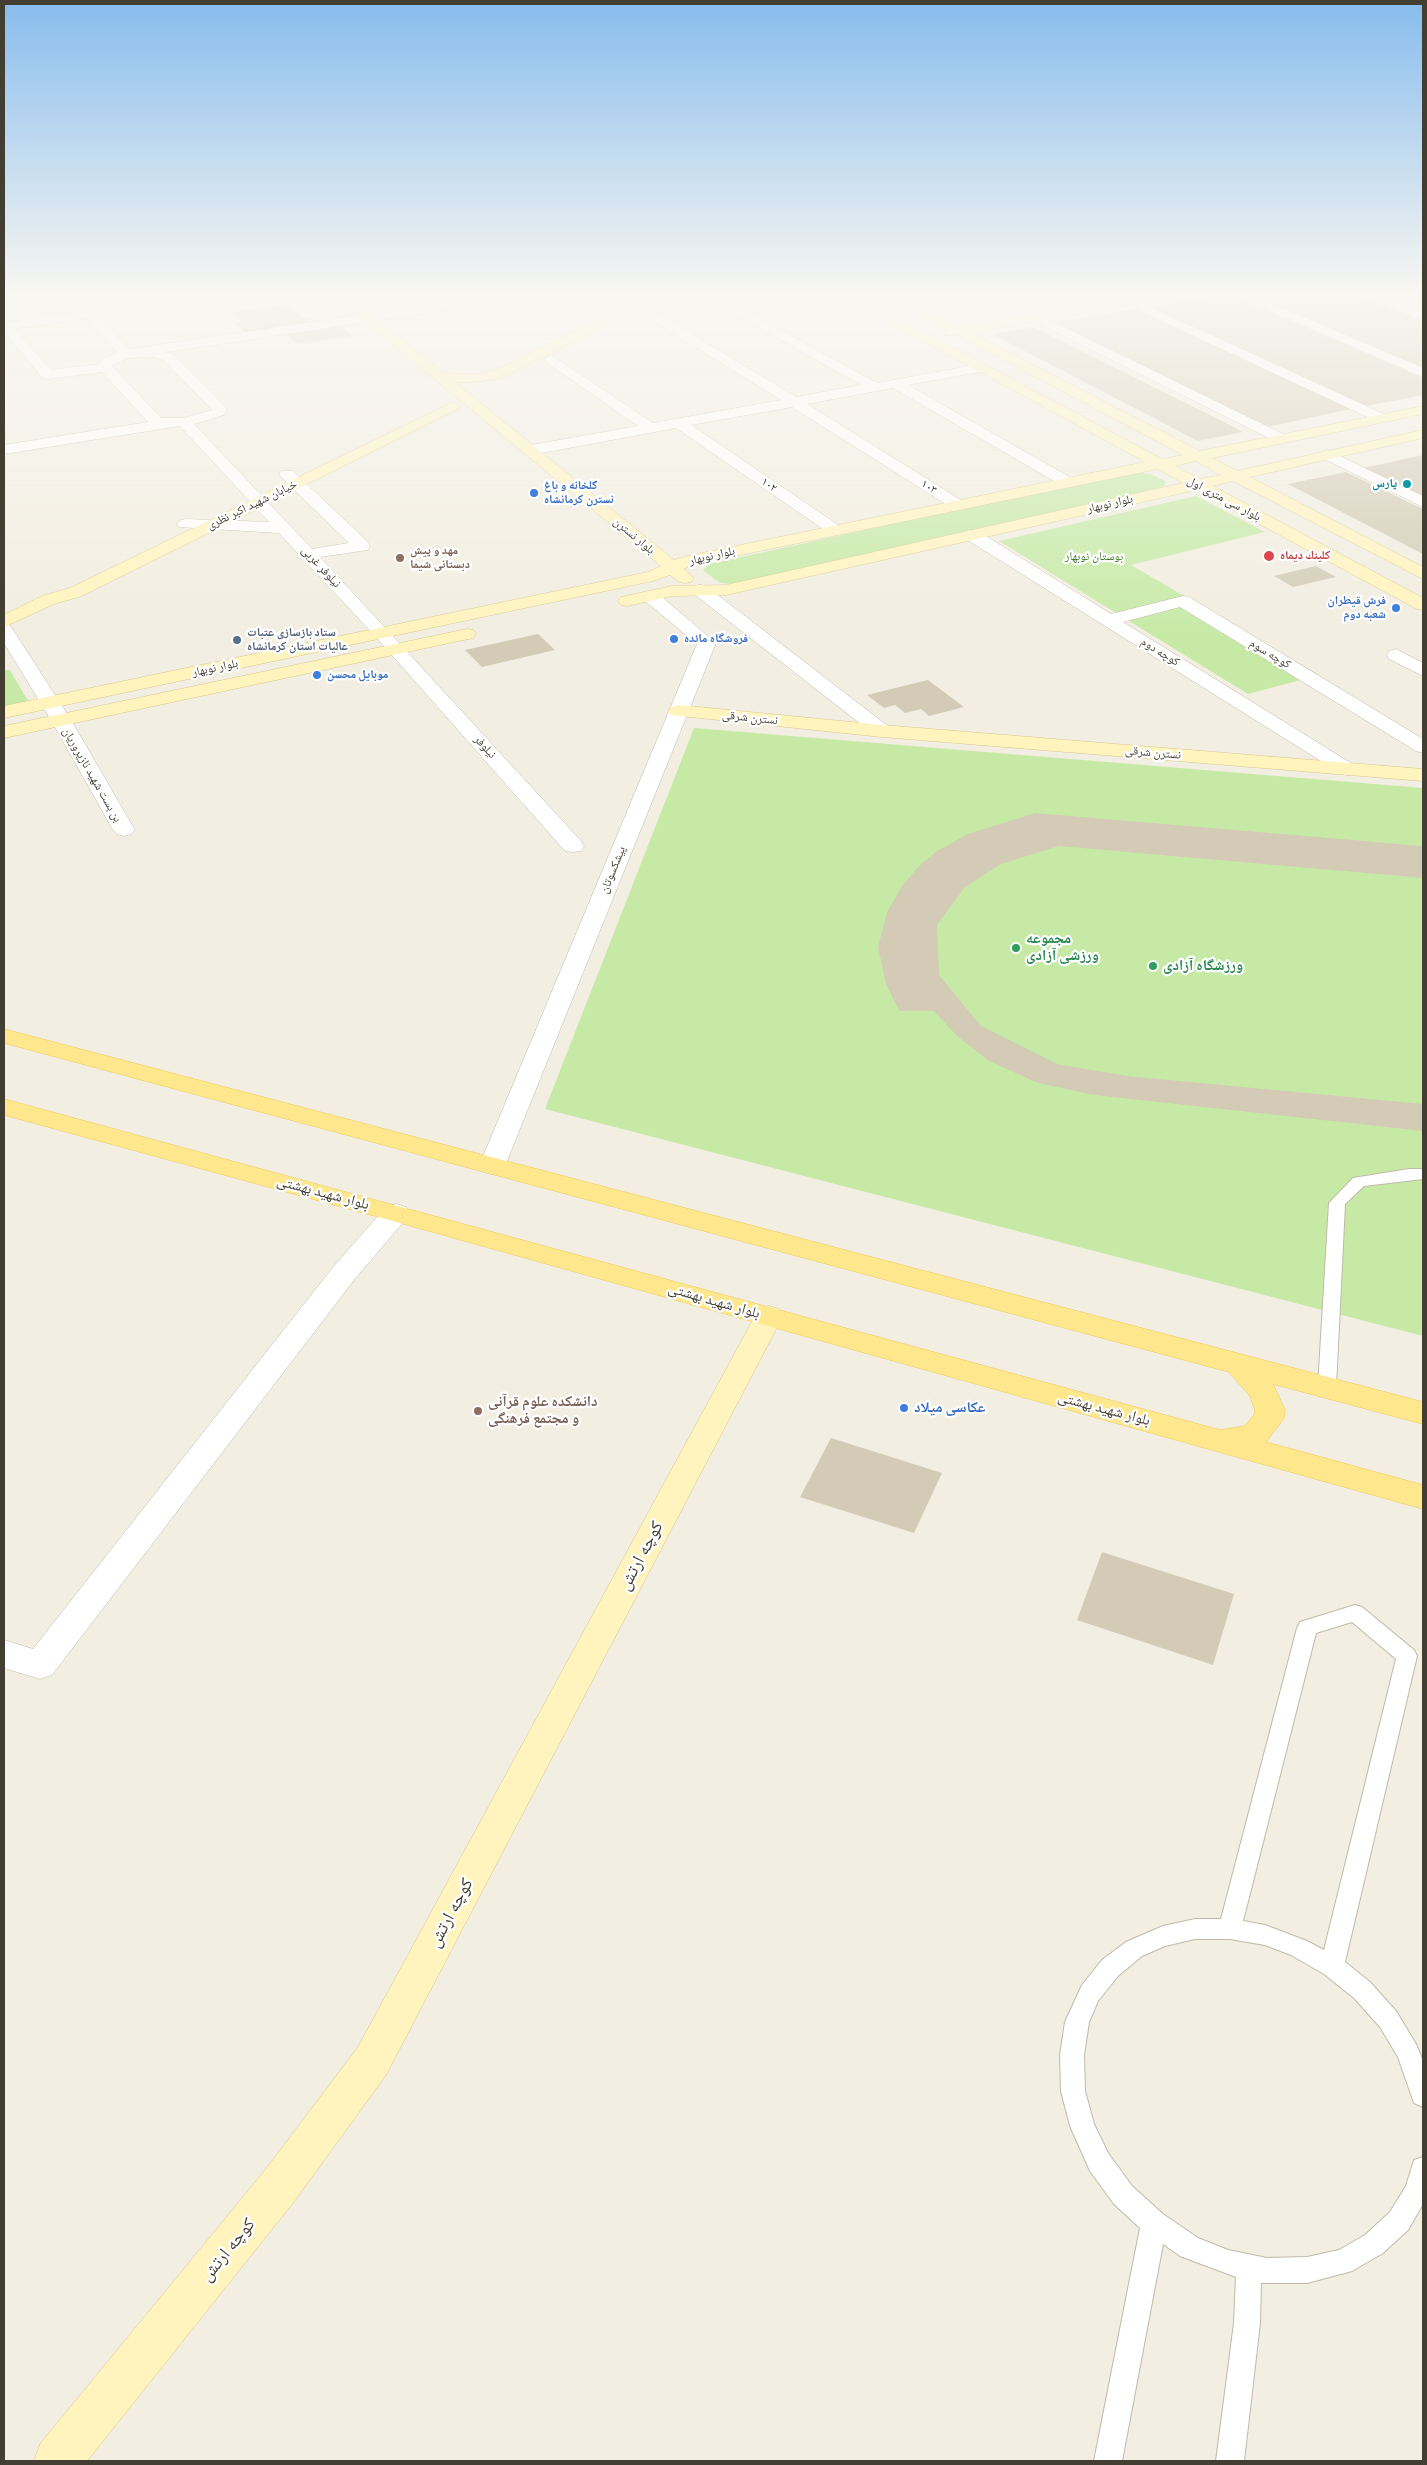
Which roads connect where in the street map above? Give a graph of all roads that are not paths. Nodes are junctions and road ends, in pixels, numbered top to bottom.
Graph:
1 (144, 408) edge
2 (220, 408) edge
3 (436, 408) edge
4 (455, 408) edge
5 (480, 408) edge
6 (621, 408) edge
7 (762, 408) edge
8 (804, 408) edge
9 (938, 408) edge
10 (1054, 408) edge
11 (1106, 408) edge
12 (1218, 408) edge
13 (1359, 408) edge
14 (1423, 410) edge
15 (1381, 418) junction
16 (184, 422) junction
17 (167, 423) junction
18 (678, 424) junction
19 (476, 425) dead end
20 (650, 428) junction
21 (1423, 434) edge
22 (1282, 439) junction
23 (4, 450) edge
24 (531, 450) junction
25 (1327, 455) junction
26 (1198, 456) junction
27 (1158, 464) junction
28 (1236, 475) junction
29 (293, 478) junction
30 (1067, 482) junction
31 (1197, 484) junction
32 (256, 496) junction
33 (1423, 502) edge
34 (958, 505) junction
35 (184, 524) junction
36 (212, 525) junction
37 (285, 528) junction
38 (836, 530) junction
39 (972, 535) junction
40 (309, 554) junction
41 (638, 564) dead end
42 (672, 568) junction
43 (1423, 574) edge
44 (652, 586) junction
45 (700, 590) junction
46 (48, 600) junction
47 (611, 604) dead end
48 (1423, 605) edge
49 (1108, 620) junction
50 (4, 622) edge
51 (4, 629) edge
52 (484, 631) dead end
53 (381, 632) junction
54 (753, 633) junction
55 (723, 640) junction
56 (396, 649) junction
57 (1396, 655) dead end
58 (4, 663) edge
59 (26, 664) junction
60 (1423, 670) edge
61 (50, 703) junction
62 (678, 710) junction
63 (4, 712) edge
64 (61, 720) junction
65 (882, 731) junction
66 (4, 732) edge
67 (1423, 747) edge
68 (1348, 769) junction
69 (1423, 775) edge
70 (124, 830) dead end
71 (573, 846) dead end
72 (4, 1036) edge
73 (4, 1107) edge
74 (492, 1166) junction
75 (1423, 1174) edge
76 (396, 1213) junction
77 (769, 1316) junction
78 (1239, 1364) junction
79 (1327, 1388) junction
80 (1423, 1413) edge
81 (1219, 1440) junction
82 (1423, 1497) edge
83 (4, 1654) edge
84 (1230, 1929) junction
85 (1332, 1966) junction
86 (1423, 2095) edge
87 (1423, 2170) edge
88 (1154, 2224) junction
89 (1249, 2268) junction
90 (57, 2461) edge
91 (1108, 2461) edge
92 (1230, 2461) edge

1 - 17 street
2 - 16 street
3 - 29 main road, خیابان شهید اکبر نظری
4 - 19 main road
5 - 24 main road, بلوار نسترن
6 - 20 street
7 - 18 street
8 - 34 street, ۱۰۳
9 - 30 street
10 - 27 main road, بلوار سی متری اول
11 - 26 main road, بلوار سی متری اول
12 - 22 street
13 - 15 street
14 - 15 main road, بلوار نوبهار
15 - 22 main road, بلوار نوبهار
16 - 17 street
16 - 32 street, نیلوفر غربی
17 - 23 street
18 - 20 street
18 - 38 street, ۱۰۲
20 - 24 street
21 - 25 main road, بلوار نوبهار
22 - 26 main road, بلوار نوبهار
24 - 42 main road, بلوار نسترن
25 - 28 main road, بلوار نوبهار
25 - 33 street
26 - 27 main road, بلوار نوبهار
26 - 28 main road, بلوار سی متری اول
27 - 30 main road, بلوار نوبهار
27 - 31 main road, بلوار سی متری اول
28 - 31 main road, بلوار نوبهار
28 - 43 main road, بلوار سی متری اول
29 - 32 main road, خیابان شهید اکبر نظری
29 - 40 street
30 - 34 main road, بلوار نوبهار
31 - 39 main road, بلوار نوبهار
31 - 48 main road, بلوار سی متری اول
32 - 35 main road, خیابان شهید اکبر نظری
32 - 36 main road, خیابان شهید اکبر نظری
32 - 37 street, نیلوفر غربی
34 - 38 main road, بلوار نوبهار
35 - 36 street
35 - 46 main road, خیابان شهید اکبر نظری
36 - 37 street
36 - 46 main road, خیابان شهید اکبر نظری
37 - 40 street, نیلوفر غربی
38 - 42 main road, بلوار نوبهار
39 - 45 main road, بلوار نوبهار
39 - 49 street, کوچه دوم
40 - 53 street, نیلوفر غربی
41 - 44 main road, بلوار نسترن
42 - 44 main road, بلوار نوبهار
42 - 45 main road, بلوار نسترن
44 - 45 main road, بلوار نوبهار
44 - 47 main road, بلوار نوبهار
44 - 53 main road, بلوار نوبهار
44 - 55 street
45 - 54 street
46 - 50 main road, خیابان شهید اکبر نظری
49 - 67 street, کوچه سوم
49 - 68 street, کوچه دوم
51 - 59 street, بن بست شهید نازپروریان
52 - 56 main road, بلوار نوبهار
53 - 56 street, نیلوفر غربی
53 - 61 main road, بلوار نوبهار
54 - 55 street
54 - 65 street
55 - 62 street, پیشکسوتان
56 - 64 main road, بلوار نوبهار
56 - 71 street, نیلوفر
57 - 60 street
58 - 59 street
59 - 61 street, بن بست شهید نازپروریان
61 - 63 main road, بلوار نوبهار
61 - 64 street, بن بست شهید نازپروریان
62 - 65 main road, نسترن شرقی
62 - 74 street, پیشکسوتان
64 - 66 main road, بلوار نوبهار
64 - 70 street, بن بست شهید نازپروریان
65 - 68 main road, نسترن شرقی
68 - 69 main road, نسترن شرقی
72 - 74 main road
73 - 76 main road, بلوار شهید بهشتی
74 - 78 main road
75 - 79 lane
76 - 77 main road, بلوار شهید بهشتی
76 - 83 street
77 - 81 main road, بلوار شهید بهشتی
77 - 90 main road, کوچه ارتش
78 - 79 main road
78 - 81 main road
79 - 80 main road
81 - 82 main road, بلوار شهید بهشتی
84 - 85 lane
84 - 85 lane
84 - 88 lane
85 - 86 lane
87 - 89 lane
88 - 89 lane
88 - 91 lane
89 - 92 lane

